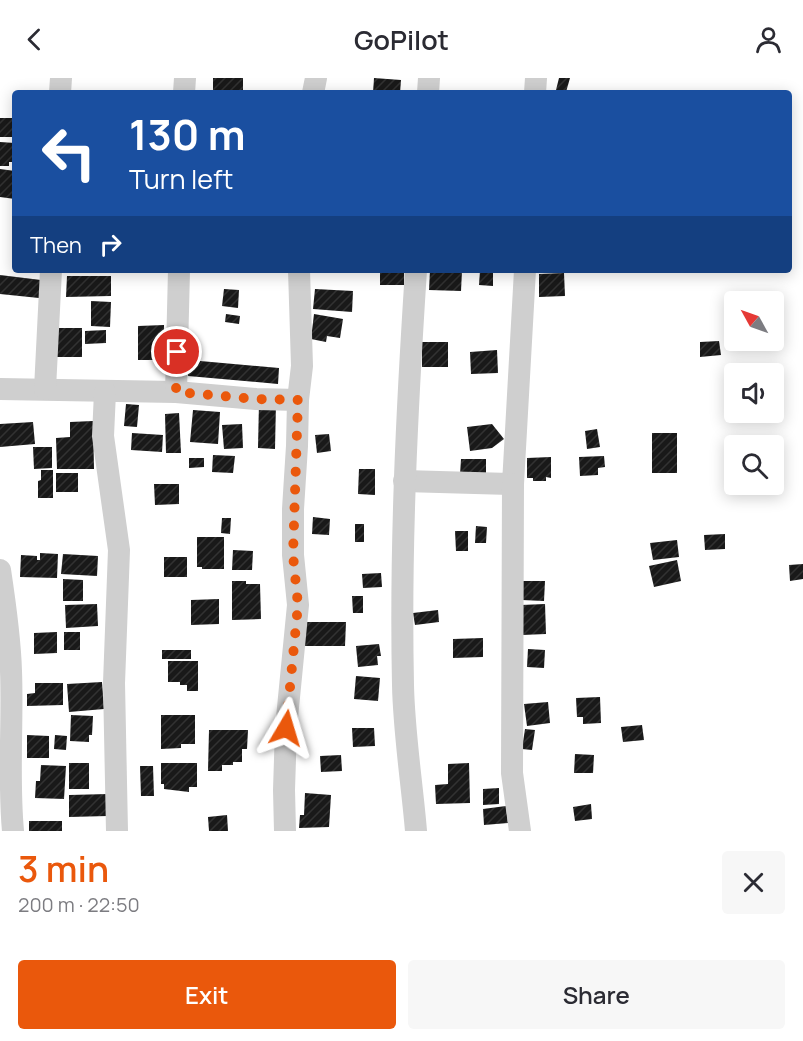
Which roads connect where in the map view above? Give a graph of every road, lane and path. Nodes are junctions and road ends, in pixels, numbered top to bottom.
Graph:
1 (51, 273) edge
2 (179, 273) edge
3 (299, 273) edge
4 (416, 273) edge
5 (525, 273) edge
6 (0, 389) edge
7 (45, 389) junction
8 (105, 392) junction
9 (176, 392) junction
10 (298, 400) junction
11 (404, 481) junction
12 (513, 484) junction
13 (0, 570) edge
14 (13, 831) edge
15 (117, 831) edge
16 (285, 831) edge
17 (416, 831) edge
18 (520, 831) edge

1 - 7 street
2 - 9 street
3 - 10 street
4 - 11 street
5 - 12 street
6 - 7 street
7 - 8 street
8 - 9 street
8 - 15 street
9 - 10 street
10 - 16 street
11 - 12 street
11 - 17 street
12 - 18 street
13 - 14 street

